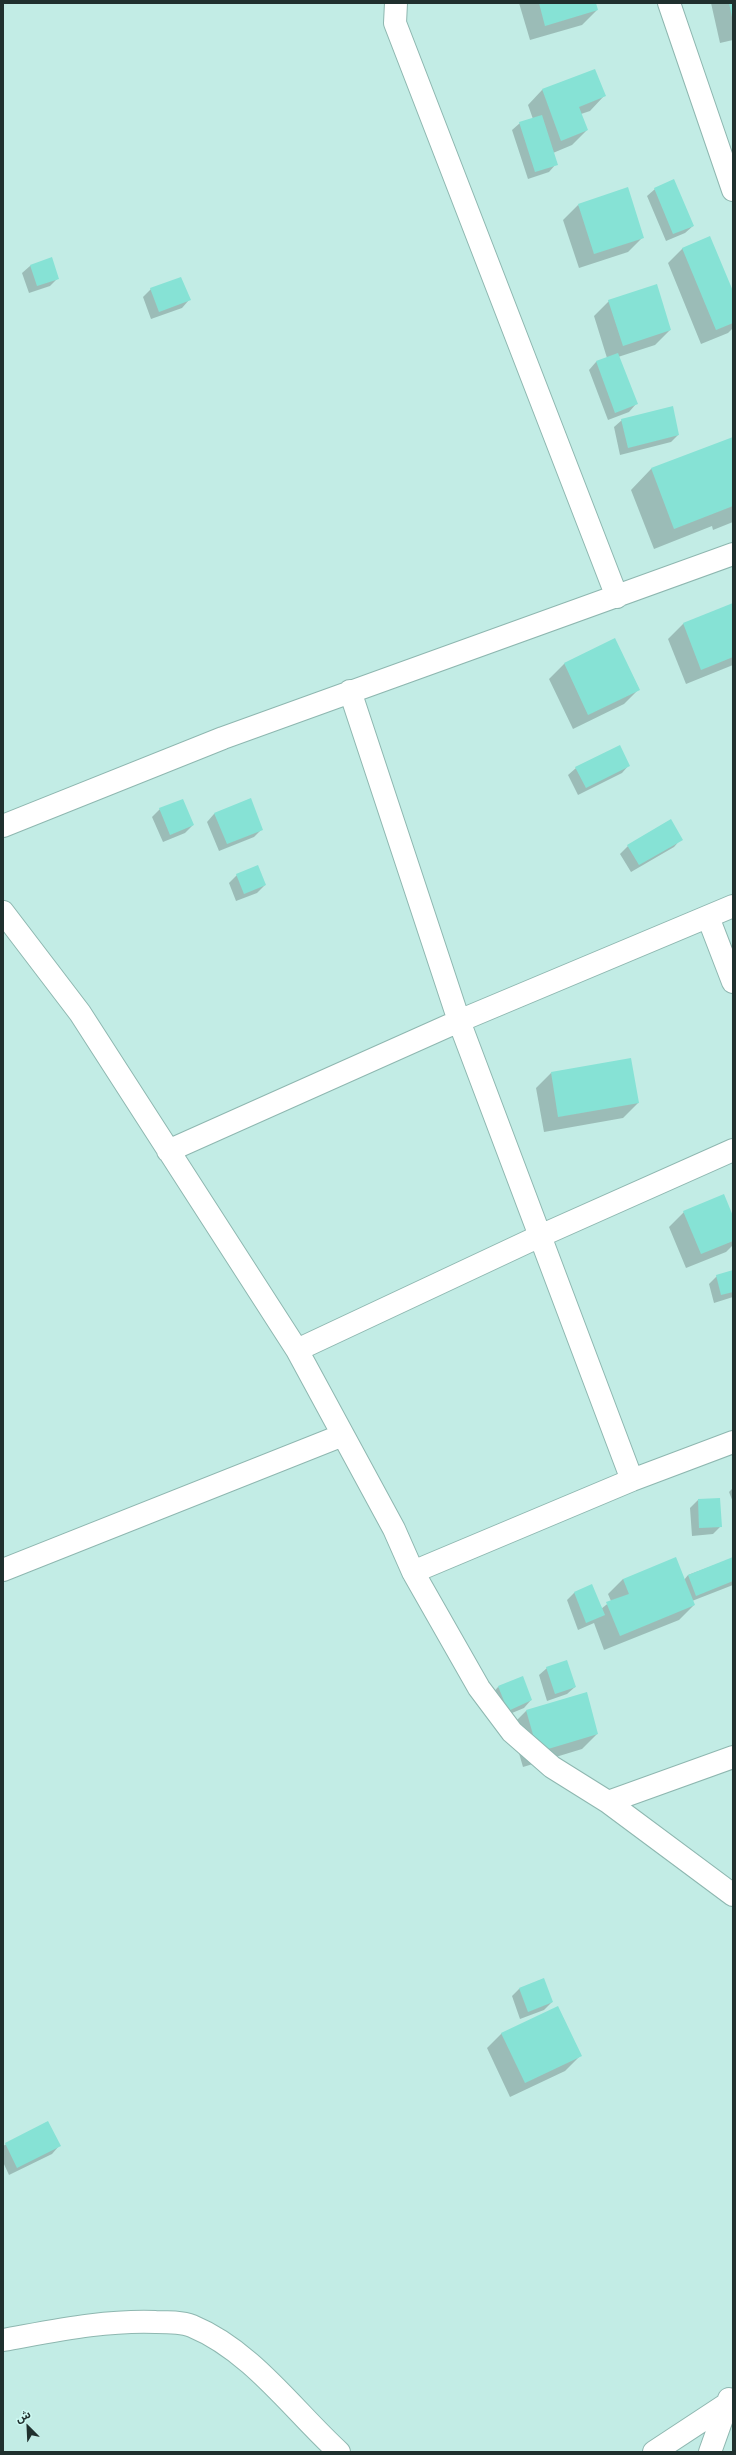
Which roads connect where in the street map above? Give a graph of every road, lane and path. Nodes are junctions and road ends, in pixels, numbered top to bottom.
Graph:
1 (396, 3) edge
2 (669, 3) edge
3 (728, 162) edge
4 (733, 190) edge
5 (733, 554) edge
6 (617, 597) junction
7 (350, 691) junction
8 (3, 826) edge
9 (733, 906) edge
10 (3, 912) edge
11 (708, 917) junction
12 (733, 982) edge
13 (459, 1021) junction
14 (733, 1150) edge
15 (168, 1151) junction
16 (540, 1236) junction
17 (297, 1350) junction
18 (343, 1435) junction
19 (733, 1442) edge
20 (632, 1480) junction
21 (3, 1570) edge
22 (413, 1572) junction
23 (733, 1757) edge
24 (608, 1802) junction
25 (733, 1895) edge
26 (3, 2340) edge
27 (731, 2396) edge
28 (339, 2452) edge
29 (654, 2452) edge
30 (710, 2452) edge

1 - 6 street
2 - 3 street
3 - 4 street
5 - 6 street
6 - 7 street
7 - 8 street
7 - 13 street
9 - 11 street
10 - 15 street
11 - 12 street
11 - 13 street
13 - 15 street
13 - 16 street
14 - 16 street
15 - 17 street
16 - 17 street
16 - 20 street
17 - 18 street
18 - 21 street
18 - 22 street
19 - 20 street
20 - 22 street
22 - 24 street
23 - 24 street
24 - 25 street
26 - 28 street
27 - 29 street
27 - 30 street

